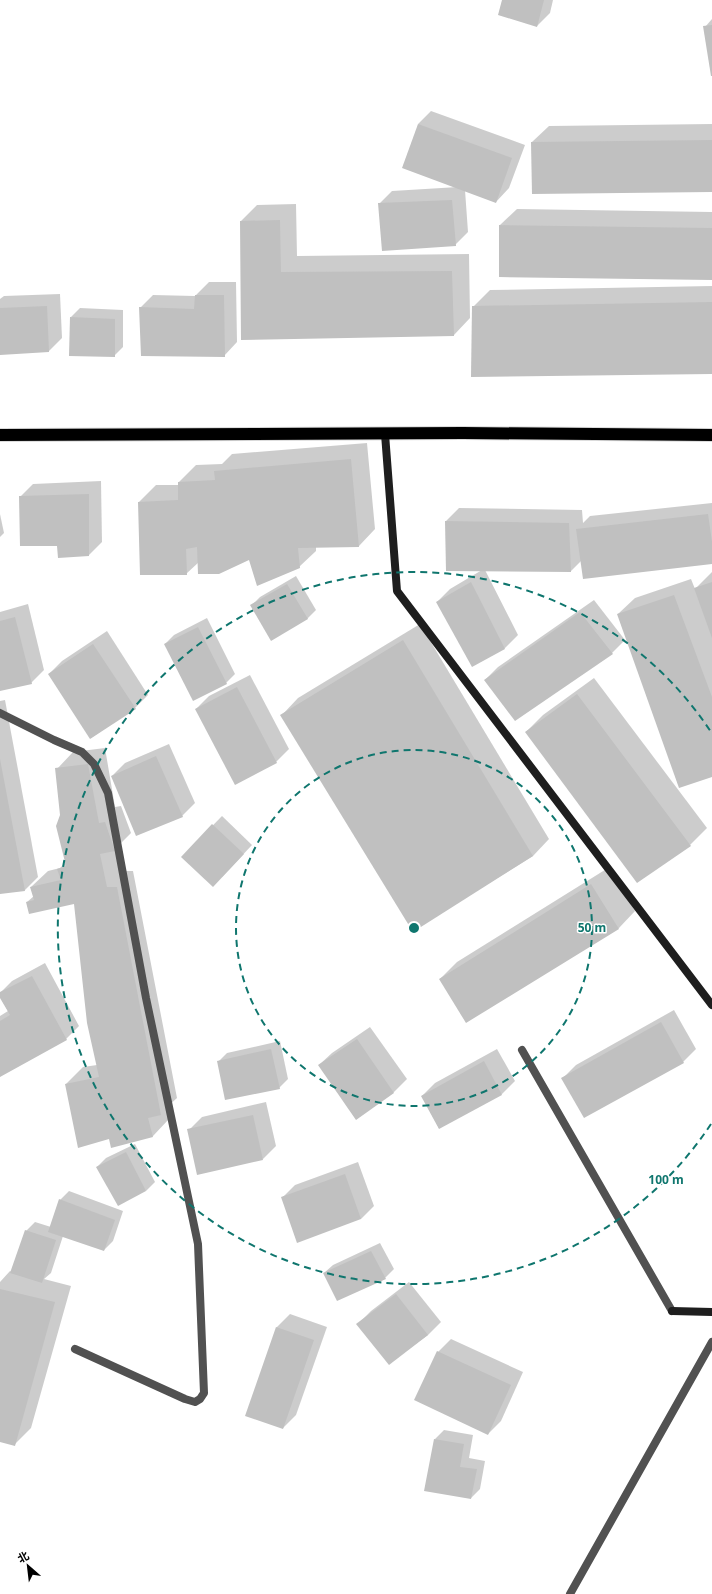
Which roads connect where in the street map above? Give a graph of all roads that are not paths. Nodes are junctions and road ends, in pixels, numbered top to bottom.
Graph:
1 (385, 434) junction
2 (0, 435) edge
3 (712, 435) edge
4 (0, 713) edge
5 (712, 1004) edge
6 (522, 1050) dead end
7 (712, 1312) edge
8 (712, 1342) edge
9 (75, 1349) dead end
10 (570, 1594) edge

1 - 2 highway
1 - 3 highway
1 - 5 street
4 - 9 street
6 - 7 street
8 - 10 street

